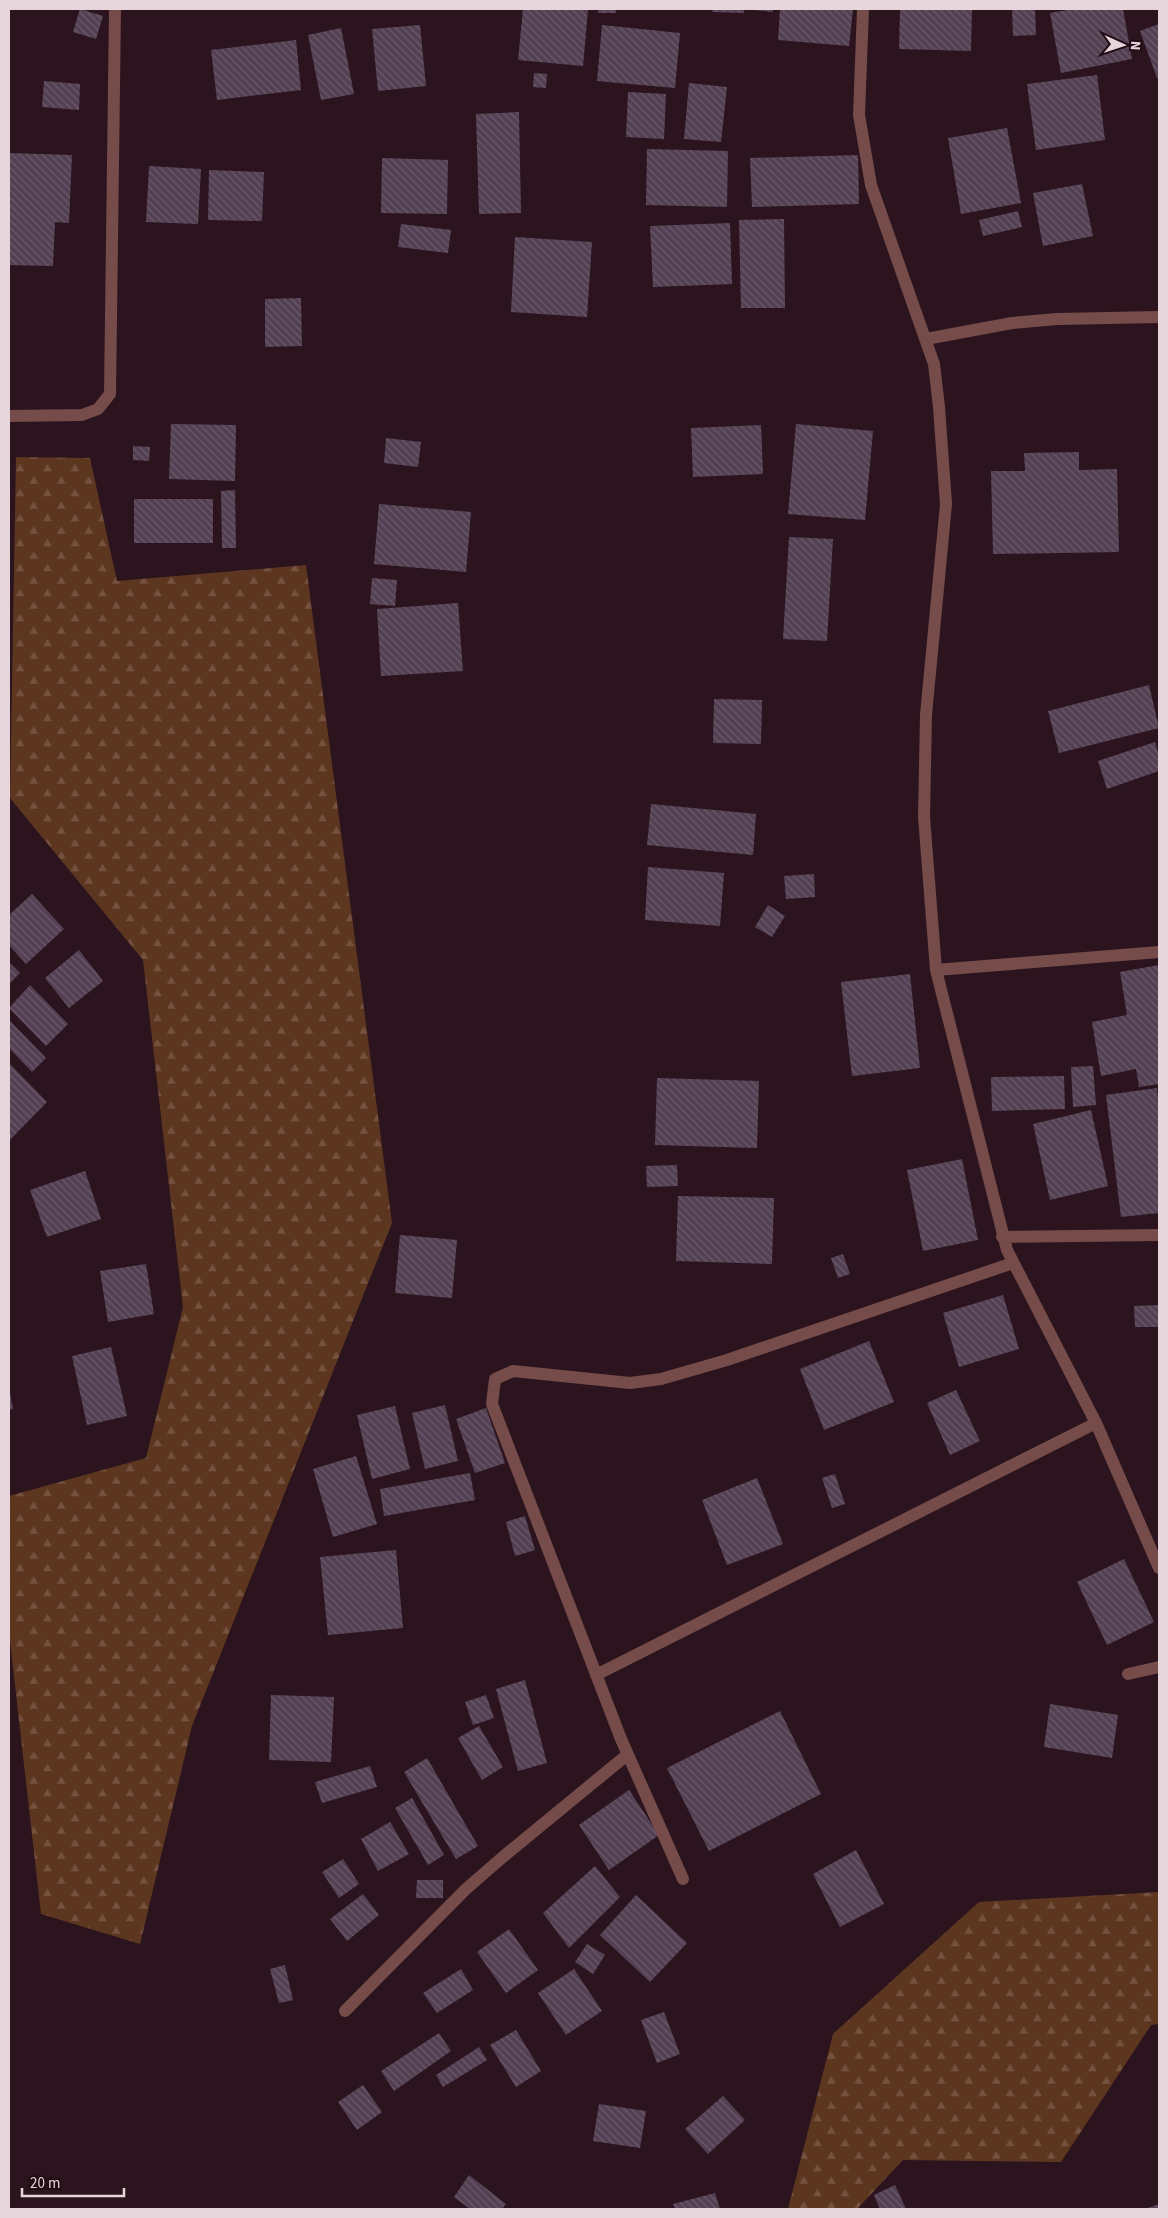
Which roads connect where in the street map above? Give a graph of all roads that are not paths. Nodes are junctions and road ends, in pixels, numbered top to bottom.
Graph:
1 (114, 9) edge
2 (863, 9) edge
3 (1159, 317) edge
4 (926, 339) junction
5 (9, 416) edge
6 (1159, 952) edge
7 (936, 970) junction
8 (1159, 1236) edge
9 (1002, 1237) junction
10 (1013, 1263) junction
11 (1096, 1423) junction
12 (1159, 1568) edge
13 (1159, 1666) edge
14 (1128, 1674) dead end
15 (596, 1675) junction
16 (627, 1755) junction
17 (683, 1879) dead end
18 (345, 2011) dead end

1 - 5 street
2 - 4 street
3 - 4 street
4 - 7 street
6 - 7 street
7 - 9 street
8 - 9 street
9 - 10 street
10 - 11 street
10 - 15 street
11 - 12 street
11 - 15 street
13 - 14 street
15 - 16 street
16 - 17 street
16 - 18 street

